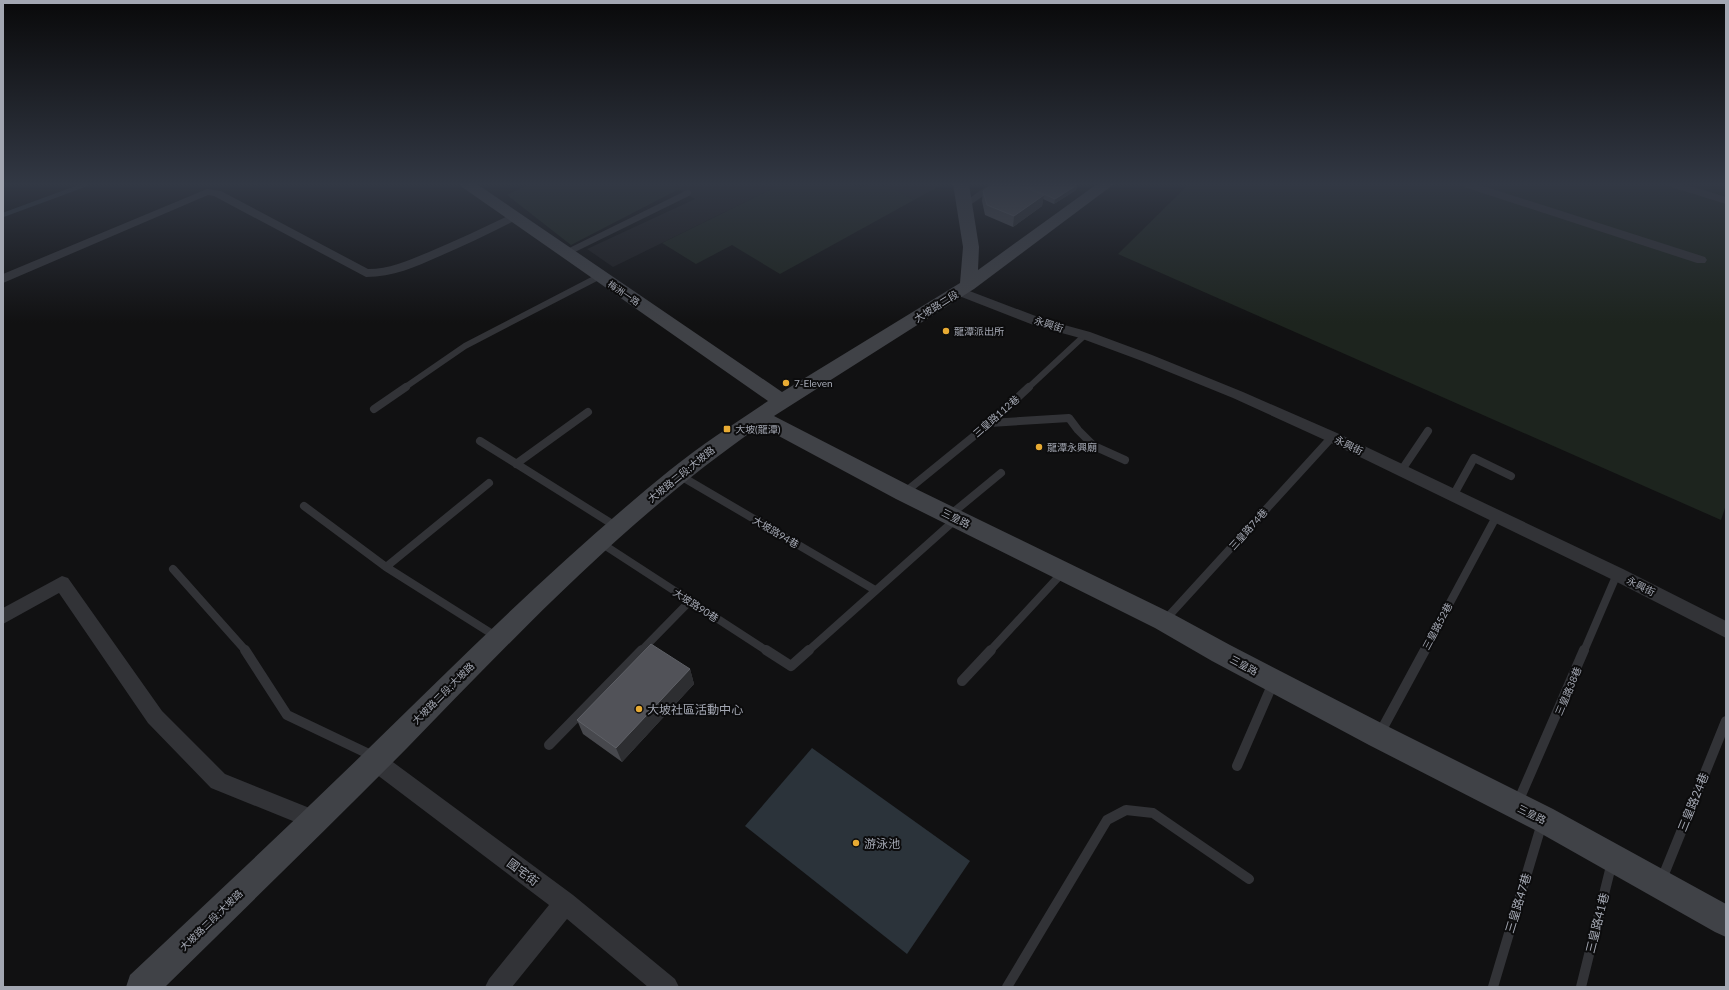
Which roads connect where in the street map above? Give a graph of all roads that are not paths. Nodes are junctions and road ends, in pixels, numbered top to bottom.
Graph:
1 (117, 230) edge
2 (286, 230) edge
3 (487, 230) edge
4 (533, 230) edge
5 (612, 230) edge
6 (969, 230) edge
7 (1043, 230) edge
8 (1608, 230) edge
9 (566, 253) junction
10 (1701, 260) dead end
11 (600, 276) junction
12 (3, 279) edge
13 (964, 288) junction
14 (1085, 335) junction
15 (782, 401) junction
16 (374, 409) dead end
17 (588, 412) dead end
18 (758, 416) junction
19 (990, 423) junction
20 (1428, 431) dead end
21 (1332, 437) junction
22 (480, 441) dead end
23 (1125, 460) dead end
24 (516, 464) junction
25 (1401, 471) junction
26 (1001, 473) dead end
27 (678, 474) junction
28 (1512, 476) dead end
29 (489, 483) dead end
30 (904, 493) junction
31 (1453, 496) junction
32 (304, 506) dead end
33 (953, 516) junction
34 (1496, 517) junction
35 (609, 535) junction
36 (386, 566) junction
37 (173, 569) dead end
38 (1065, 571) junction
39 (1617, 574) junction
40 (874, 590) junction
41 (690, 601) junction
42 (3, 617) edge
43 (1164, 621) junction
44 (1726, 630) edge
45 (498, 638) junction
46 (1274, 680) junction
47 (962, 681) dead end
48 (1726, 721) edge
49 (1379, 736) junction
50 (549, 745) dead end
51 (375, 761) junction
52 (1237, 766) dead end
53 (1516, 807) junction
54 (1543, 819) junction
55 (314, 820) junction
56 (1613, 858) junction
57 (1249, 879) dead end
58 (1660, 884) junction
59 (565, 903) junction
60 (1726, 921) edge
61 (142, 987) edge
62 (497, 987) edge
63 (667, 987) edge
64 (1007, 987) edge
65 (1493, 987) edge
66 (1581, 987) edge

1 - 12 street
2 - 3 street
4 - 9 street, 梅洲一路
5 - 9 lane
6 - 13 street
7 - 13 street, 大坡路二段
8 - 10 street
9 - 11 street, 梅洲一路
11 - 15 street, 梅洲一路
11 - 16 lane
13 - 14 street, 永興街
13 - 15 street, 大坡路二段
14 - 19 lane, 三皇路112巷
14 - 21 street, 永興街
15 - 18 street, 大坡路二段
17 - 24 lane
18 - 27 street, 大坡路二段;大坡路
18 - 30 street, 三皇路
19 - 23 lane
19 - 30 lane, 三皇路112巷
20 - 25 lane
21 - 25 street, 永興街
21 - 43 lane, 三皇路74巷
22 - 24 lane, 大坡路90巷
24 - 35 lane, 大坡路90巷
25 - 31 street, 永興街
26 - 33 lane
27 - 35 street, 大坡路二段;大坡路
27 - 40 lane, 大坡路94巷
28 - 31 lane
29 - 36 lane
30 - 33 street, 三皇路
31 - 34 street, 永興街
32 - 36 lane
33 - 38 street, 三皇路
33 - 40 lane
34 - 39 street, 永興街
34 - 49 lane, 三皇路52巷
35 - 41 lane, 大坡路90巷
35 - 45 street, 大坡路二段;大坡路
36 - 45 lane
37 - 51 lane
38 - 43 street, 三皇路
38 - 47 lane
39 - 44 street, 永興街
39 - 53 lane, 三皇路38巷
40 - 41 lane, 大坡路90巷
41 - 50 lane
42 - 55 street
43 - 46 street, 三皇路
45 - 51 street, 大坡路二段;大坡路
46 - 49 street, 三皇路
46 - 52 lane
48 - 58 lane, 三皇路24巷
49 - 53 street, 三皇路
51 - 55 street, 大坡路二段;大坡路
51 - 59 street, 國宅街
53 - 54 street, 三皇路
54 - 56 street, 三皇路
54 - 65 lane, 三皇路47巷
55 - 61 street, 大坡路二段;大坡路
56 - 58 street, 三皇路
56 - 66 lane, 三皇路41巷
57 - 64 lane
58 - 60 street, 三皇路
59 - 62 street
59 - 63 street, 國宅街

